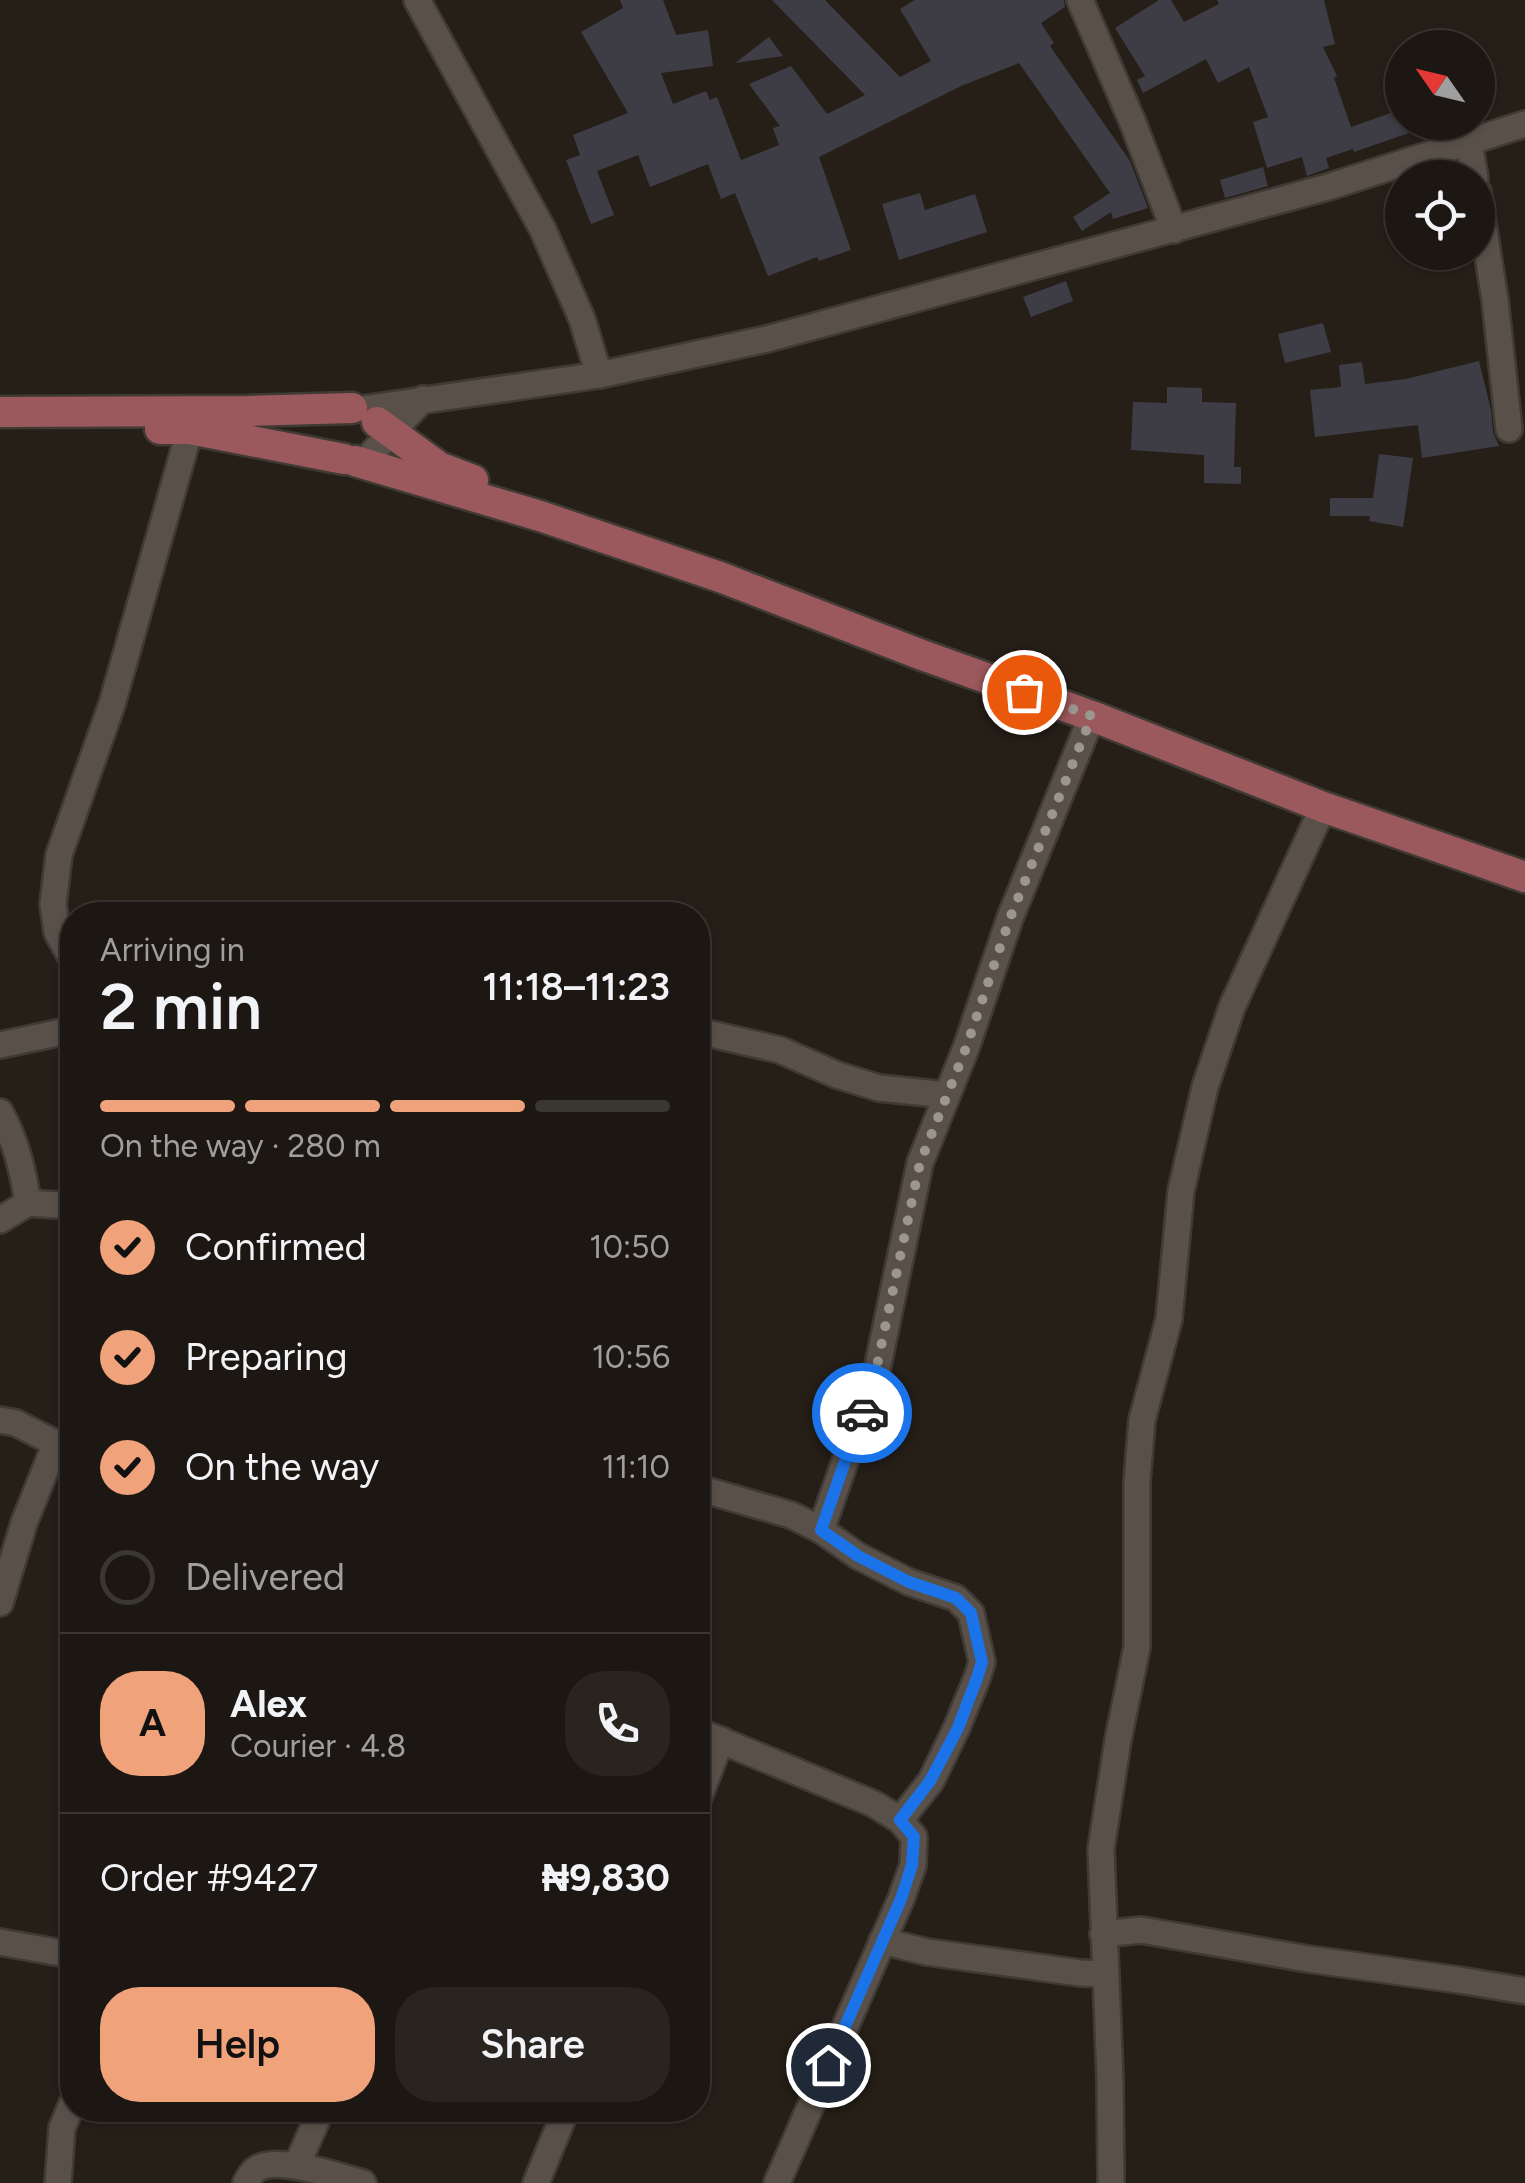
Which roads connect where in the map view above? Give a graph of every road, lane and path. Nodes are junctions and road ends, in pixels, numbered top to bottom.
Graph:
1 (417, 0) edge
2 (1080, 0) edge
3 (1525, 124) edge
4 (1469, 142) junction
5 (1472, 160) edge
6 (1174, 230) junction
7 (1490, 270) edge
8 (599, 375) junction
9 (423, 399) junction
10 (0, 412) edge
11 (1508, 429) dead end
12 (190, 430) junction
13 (0, 433) edge
14 (365, 435) junction
15 (1092, 716) junction
16 (1323, 807) junction
17 (1525, 856) edge
18 (1525, 878) edge
19 (60, 936) edge
20 (60, 1033) edge
21 (710, 1034) edge
22 (0, 1046) edge
23 (947, 1095) junction
24 (0, 1112) edge
25 (28, 1204) junction
26 (60, 1205) edge
27 (0, 1220) edge
28 (0, 1420) edge
29 (60, 1441) edge
30 (60, 1445) edge
31 (710, 1491) edge
32 (821, 1530) junction
33 (0, 1603) edge
34 (710, 1736) edge
35 (900, 1820) junction
36 (1103, 1934) junction
37 (882, 1941) junction
38 (0, 1942) edge
39 (60, 1953) edge
40 (1105, 1974) junction
41 (1525, 1991) edge
42 (64, 2122) edge
43 (316, 2122) edge
44 (561, 2122) edge
45 (297, 2165) junction
46 (58, 2183) edge
47 (246, 2183) edge
48 (363, 2183) edge
49 (536, 2183) edge
50 (777, 2183) edge
51 (1111, 2183) edge

1 - 8 street
2 - 6 street
3 - 4 street
4 - 5 street
4 - 6 street
6 - 8 street
7 - 11 street
8 - 9 street
9 - 14 street
9 - 14 street
10 - 14 main road
12 - 13 main road
12 - 14 main road
12 - 19 street
14 - 15 main road
14 - 17 main road
15 - 16 main road
15 - 23 street
16 - 18 main road
16 - 36 street
20 - 22 street
21 - 23 street
23 - 32 street
24 - 25 street
25 - 26 street
25 - 27 street
28 - 29 street
30 - 33 street
31 - 32 street
32 - 35 street
34 - 35 street
35 - 37 street
36 - 40 street
36 - 41 street
37 - 40 street
37 - 50 street
38 - 39 street
40 - 51 street
42 - 46 street
43 - 45 street
44 - 49 street
45 - 47 street
45 - 48 street

